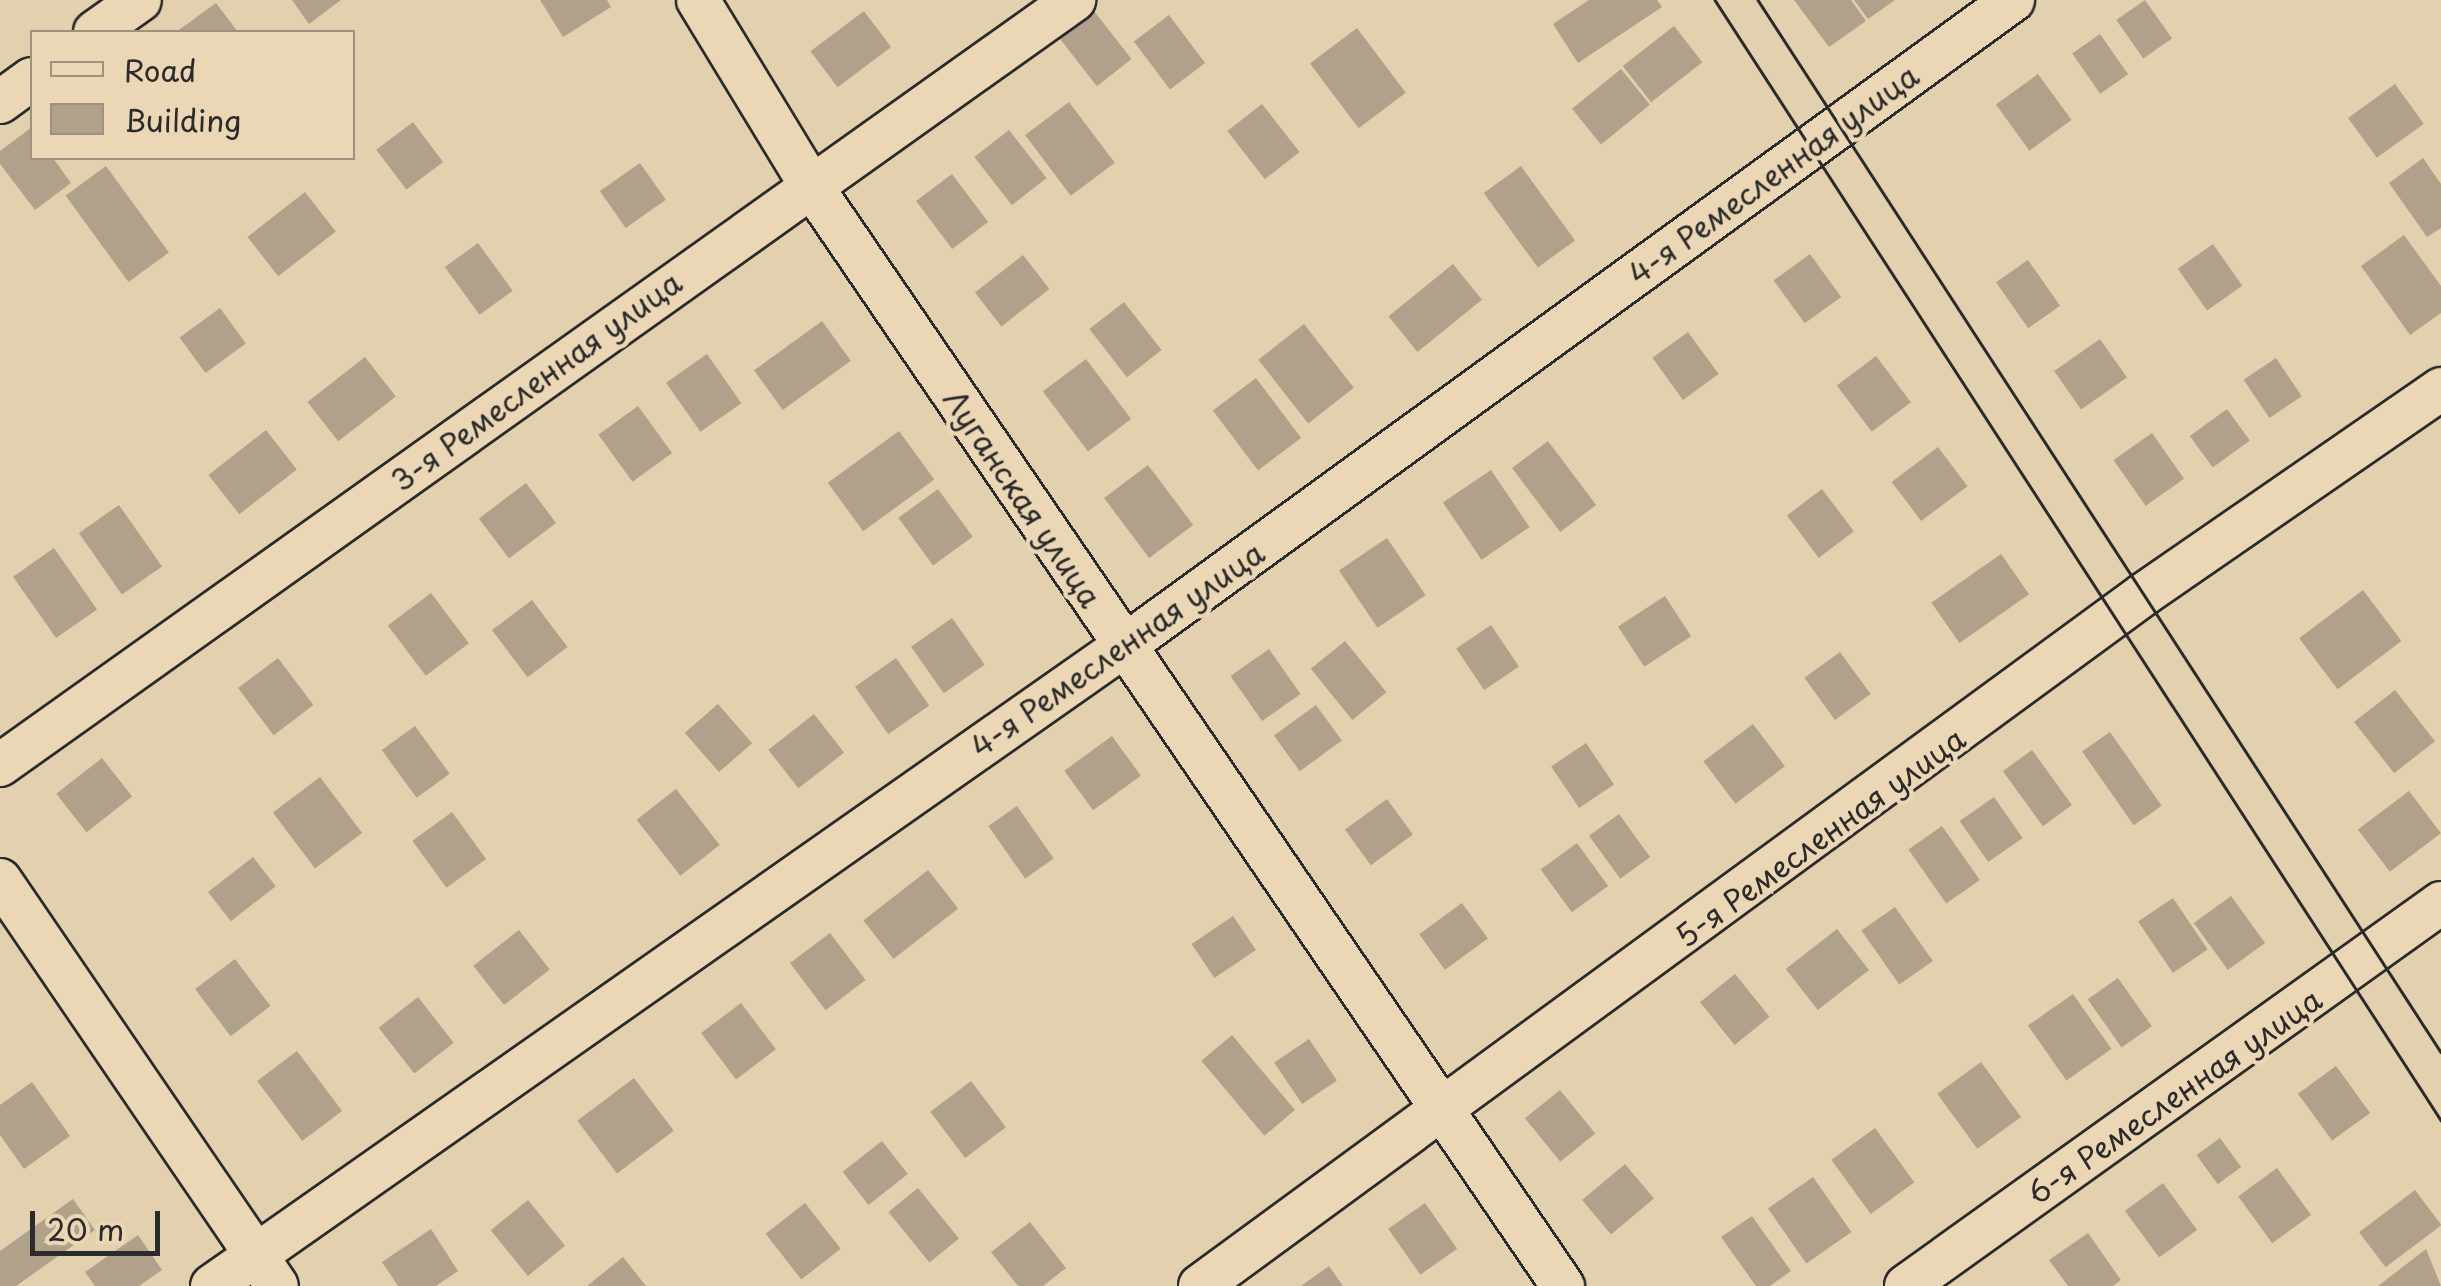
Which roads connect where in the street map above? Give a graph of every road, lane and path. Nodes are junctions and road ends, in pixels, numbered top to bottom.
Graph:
1 (140, 0) edge
2 (698, 0) edge
3 (1074, 0) edge
4 (2013, 0) edge
5 (99, 30) edge
6 (30, 80) edge
7 (0, 102) edge
8 (810, 184) junction
9 (2441, 389) edge
10 (1124, 646) junction
11 (0, 765) edge
12 (0, 880) edge
13 (2441, 903) edge
14 (1446, 1112) junction
15 (266, 1271) edge
16 (212, 1286) edge
17 (1200, 1286) edge
18 (1563, 1286) edge
19 (1906, 1286) edge

1 - 5 street
2 - 8 street, Луганская улица
3 - 8 street, 3-я Ремесленная улица
4 - 10 street, 4-я Ремесленная улица
6 - 7 street
8 - 10 street, Луганская улица
8 - 11 street, 3-я Ремесленная улица
9 - 14 street, 5-я Ремесленная улица
10 - 14 street, Луганская улица
10 - 15 street, 4-я Ремесленная улица
12 - 15 street
13 - 19 street, 6-я Ремесленная улица
14 - 17 street, 5-я Ремесленная улица
14 - 18 street, Луганская улица
15 - 16 street, 4-я Ремесленная улица

